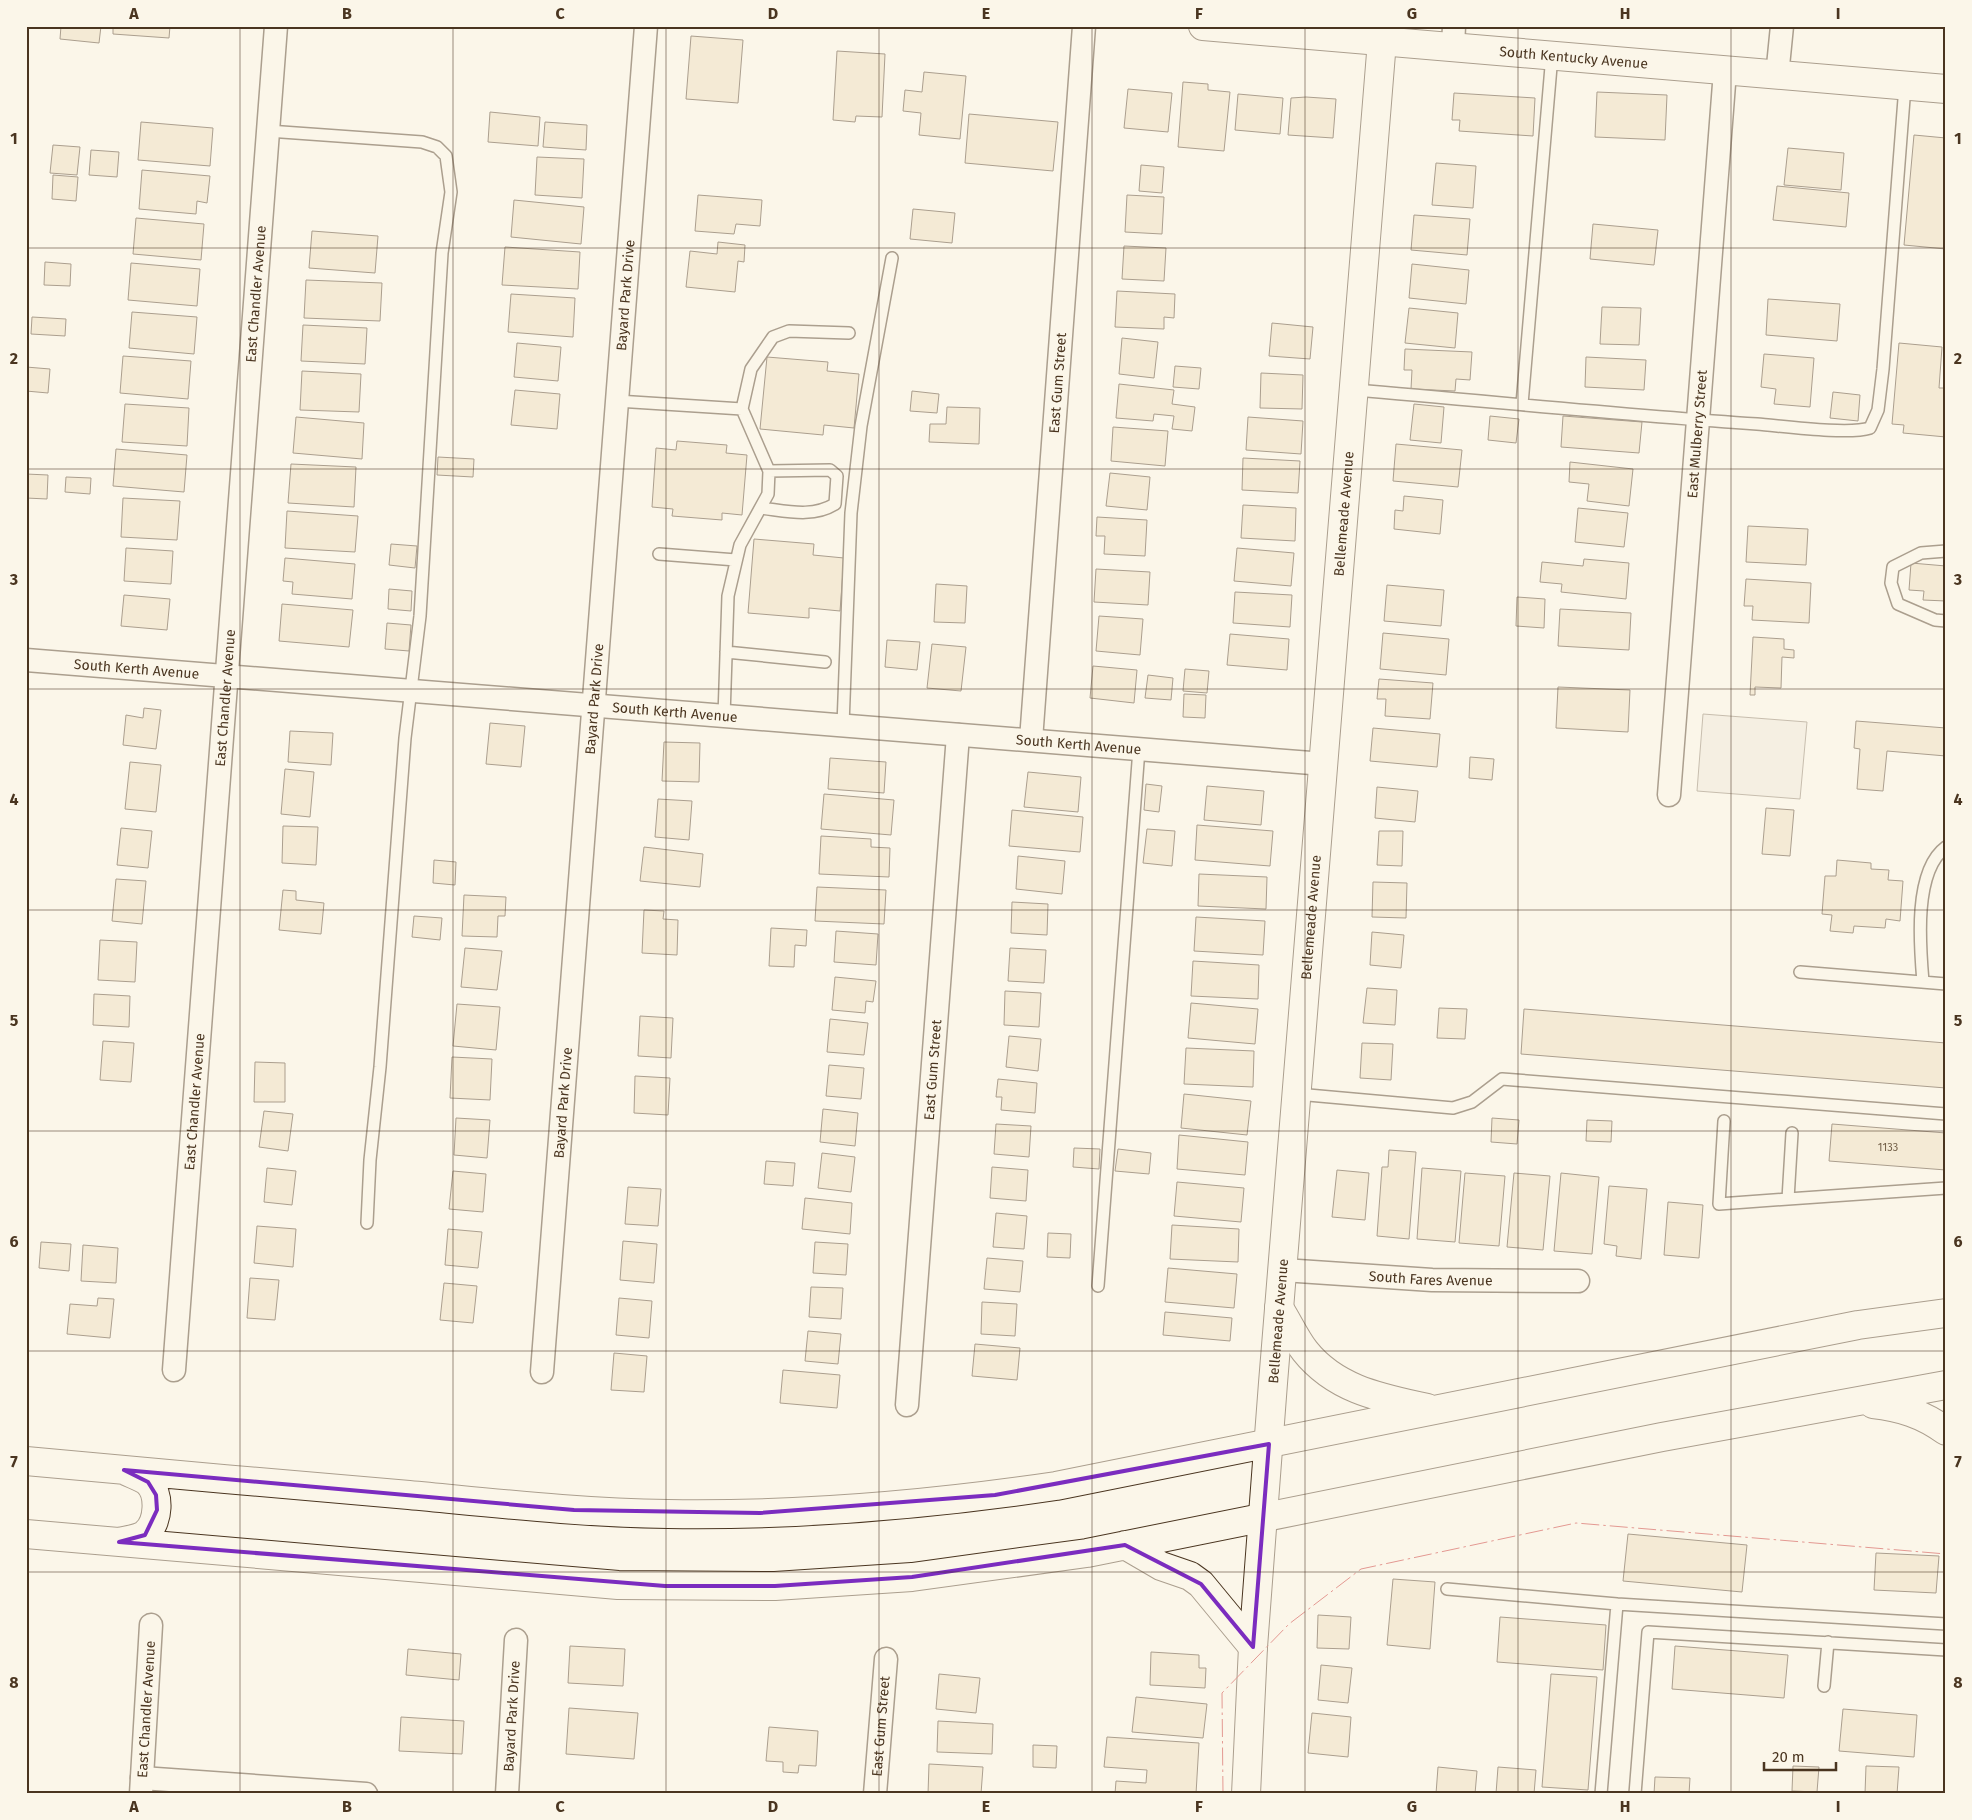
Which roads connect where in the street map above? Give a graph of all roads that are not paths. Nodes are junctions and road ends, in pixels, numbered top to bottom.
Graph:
1 (276, 26) edge
2 (646, 26) edge
3 (1084, 26) edge
4 (1203, 26) edge
5 (1782, 26) edge
6 (1454, 36) edge
7 (1382, 42) junction
8 (1552, 55) junction
9 (1726, 71) junction
10 (1777, 76) junction
11 (1906, 86) junction
12 (1946, 89) edge
13 (268, 131) junction
14 (892, 258) dead end
15 (849, 333) dead end
16 (1354, 390) junction
17 (617, 402) junction
18 (1522, 404) junction
19 (742, 409) junction
20 (1698, 420) junction
21 (768, 472) junction
22 (761, 508) junction
23 (1946, 551) edge
24 (659, 554) dead end
25 (736, 560) junction
26 (1946, 621) edge
27 (726, 652) junction
28 (26, 660) edge
29 (825, 662) dead end
30 (227, 676) junction
31 (411, 691) junction
32 (594, 705) junction
33 (724, 716) junction
34 (843, 725) junction
35 (958, 735) junction
36 (1030, 740) junction
37 (1139, 749) junction
38 (1324, 764) junction
39 (1669, 795) dead end
40 (1946, 847) edge
41 (1800, 972) dead end
42 (1923, 982) junction
43 (1946, 984) edge
44 (1297, 1094) junction
45 (1946, 1114) edge
46 (1724, 1122) dead end
47 (1792, 1133) dead end
48 (1946, 1188) edge
49 (1788, 1199) junction
50 (367, 1223) dead end
51 (1283, 1270) junction
52 (1578, 1282) dead end
53 (1098, 1286) dead end
54 (1279, 1308) junction
55 (1946, 1313) edge
56 (174, 1370) dead end
57 (542, 1372) dead end
58 (1946, 1385) edge
59 (1851, 1402) junction
60 (907, 1404) dead end
61 (1439, 1410) junction
62 (1946, 1431) edge
63 (1269, 1444) junction
64 (26, 1461) edge
65 (124, 1470) junction
66 (1264, 1517) junction
67 (26, 1534) edge
68 (119, 1542) junction
69 (1125, 1545) junction
70 (1447, 1590) dead end
71 (1618, 1604) junction
72 (1946, 1624) edge
73 (150, 1625) dead end
74 (516, 1640) dead end
75 (1828, 1642) junction
76 (1253, 1647) junction
77 (1946, 1650) edge
78 (886, 1659) dead end
79 (1824, 1686) dead end
80 (142, 1786) edge
81 (366, 1794) edge
82 (507, 1794) edge
83 (875, 1794) edge
84 (1246, 1794) edge
85 (1602, 1794) edge
86 (1635, 1794) edge

1 - 13 street, East Chandler Avenue
2 - 17 street, Bayard Park Drive
3 - 36 street, East Gum Street
4 - 7 main road, South Kentucky Avenue
5 - 10 street
6 - 7 main road, South Kentucky Avenue
6 - 8 main road, South Kentucky Avenue
7 - 16 main road, Bellemeade Avenue
8 - 9 main road, South Kentucky Avenue
8 - 18 lane
9 - 10 main road, South Kentucky Avenue
9 - 20 street, East Mulberry Street
10 - 11 main road, South Kentucky Avenue
11 - 12 main road, South Kentucky Avenue
11 - 20 lane
13 - 30 street, East Chandler Avenue
13 - 31 lane
14 - 34 lane
15 - 19 lane
16 - 18 lane
16 - 38 main road, Bellemeade Avenue
17 - 19 lane
17 - 32 street, Bayard Park Drive
18 - 20 lane
19 - 21 lane
20 - 39 street, East Mulberry Street
21 - 22 lane
21 - 22 lane
22 - 25 lane
23 - 26 lane
24 - 25 lane
25 - 27 lane
27 - 29 lane
27 - 33 lane
28 - 30 street, South Kerth Avenue
30 - 31 street, South Kerth Avenue
30 - 56 street, East Chandler Avenue
31 - 32 street, South Kerth Avenue
31 - 50 lane
32 - 33 street, South Kerth Avenue
32 - 57 street, Bayard Park Drive
33 - 34 street, South Kerth Avenue
34 - 35 street, South Kerth Avenue
35 - 36 street, South Kerth Avenue
35 - 60 street, East Gum Street
36 - 37 street, South Kerth Avenue
37 - 38 street, South Kerth Avenue
37 - 53 lane
38 - 44 main road, Bellemeade Avenue
40 - 42 lane
41 - 42 lane
42 - 43 lane
44 - 45 lane
44 - 51 main road, Bellemeade Avenue
46 - 49 lane
47 - 49 lane
48 - 49 lane
51 - 52 street, South Fares Avenue
51 - 54 main road, Bellemeade Avenue
54 - 61 main road
54 - 63 main road, Bellemeade Avenue
55 - 61 main road
58 - 59 main road
59 - 62 main road
59 - 66 main road
61 - 63 main road
63 - 65 main road
63 - 66 main road, Bellemeade Avenue
64 - 65 main road
65 - 68 main road
66 - 69 main road
66 - 76 main road, Bellemeade Avenue
67 - 68 main road
68 - 69 main road
69 - 76 main road
70 - 71 lane
71 - 72 lane
71 - 85 lane
73 - 80 street, East Chandler Avenue
74 - 82 street, Bayard Park Drive
75 - 77 lane
75 - 79 lane
75 - 86 lane
76 - 84 main road, Bellemeade Avenue
78 - 83 street, East Gum Street
80 - 81 street

